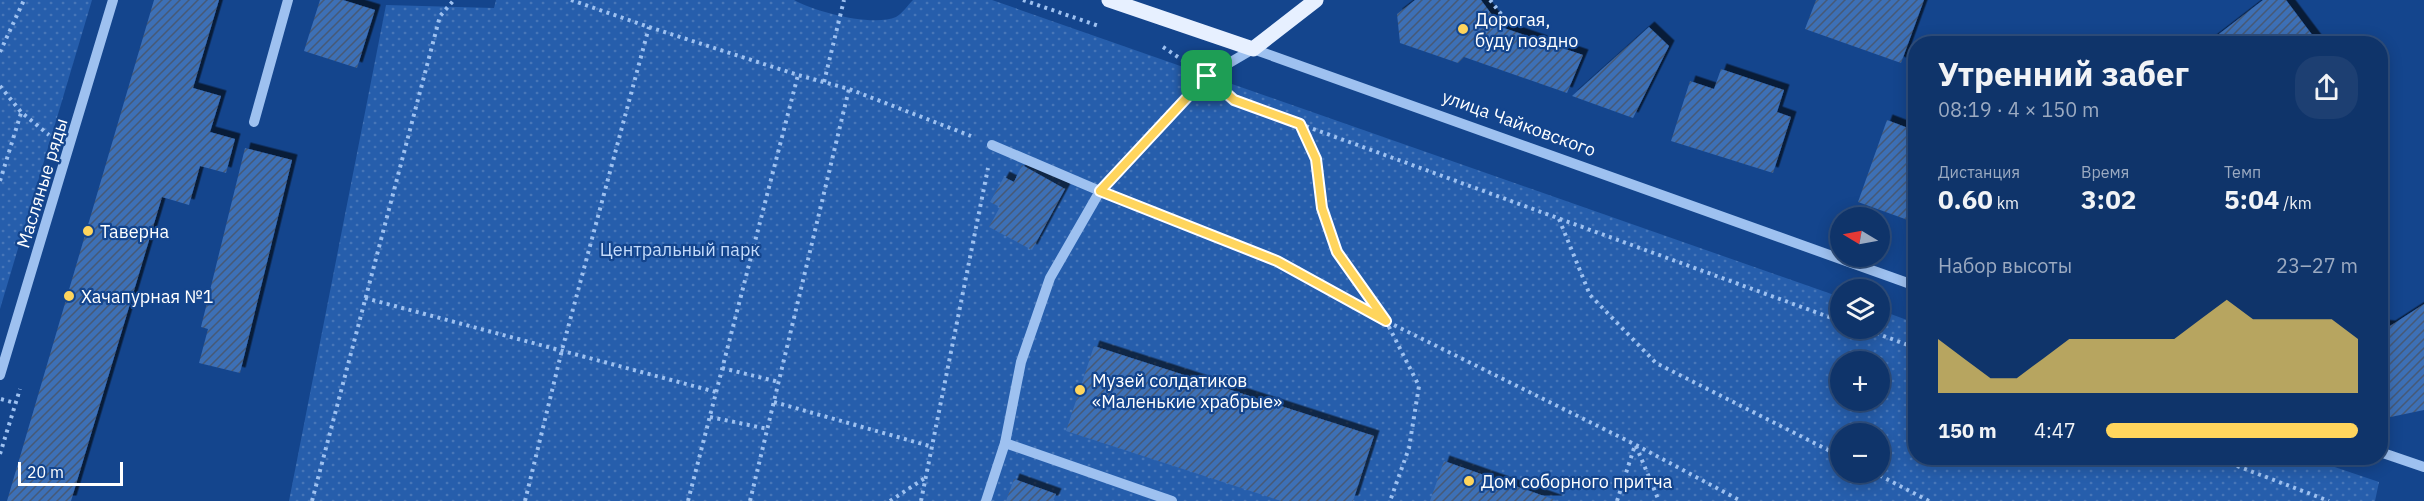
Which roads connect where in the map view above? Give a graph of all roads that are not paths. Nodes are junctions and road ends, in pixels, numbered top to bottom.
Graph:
1 (113, 0) edge
2 (288, 0) edge
3 (1109, 0) edge
4 (1316, 0) edge
5 (1252, 49) junction
6 (254, 122) dead end
7 (992, 145) road end
8 (1100, 191) junction
9 (1908, 283) edge
10 (0, 375) edge
11 (1005, 443) junction
12 (2388, 455) edge
13 (2424, 467) edge
14 (986, 501) edge
15 (1172, 501) edge

1 - 10 street, Масляные ряды
2 - 6 street
3 - 5 main road, улица Чайковского
4 - 5 main road
5 - 8 street
5 - 9 street, улица Чайковского
7 - 8 street
8 - 11 street
11 - 14 street
11 - 15 street
12 - 13 street

